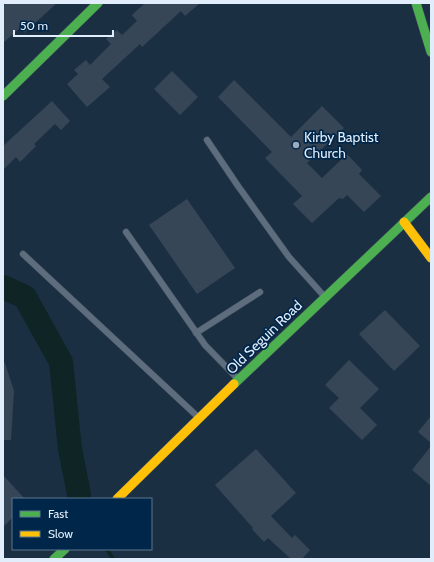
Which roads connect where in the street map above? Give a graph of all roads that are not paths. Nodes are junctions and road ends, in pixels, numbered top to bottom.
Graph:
1 (98, 3) edge
2 (416, 3) edge
3 (431, 52) edge
4 (3, 96) edge
5 (208, 140) dead end
6 (431, 197) edge
7 (404, 222) junction
8 (126, 232) dead end
9 (23, 254) dead end
10 (431, 258) edge
11 (260, 292) dead end
12 (325, 298) junction
13 (196, 333) junction
14 (239, 380) junction
15 (199, 418) junction
16 (118, 498) edge
17 (64, 550) edge
18 (54, 559) edge

1 - 4 street
2 - 3 street
5 - 12 lane
6 - 7 street, Old Seguin Road
7 - 10 street
7 - 12 street, Old Seguin Road
8 - 13 lane
9 - 15 lane
11 - 13 lane
12 - 14 street, Old Seguin Road
13 - 14 lane
14 - 15 street, Old Seguin Road
15 - 16 street, Old Seguin Road
17 - 18 street

